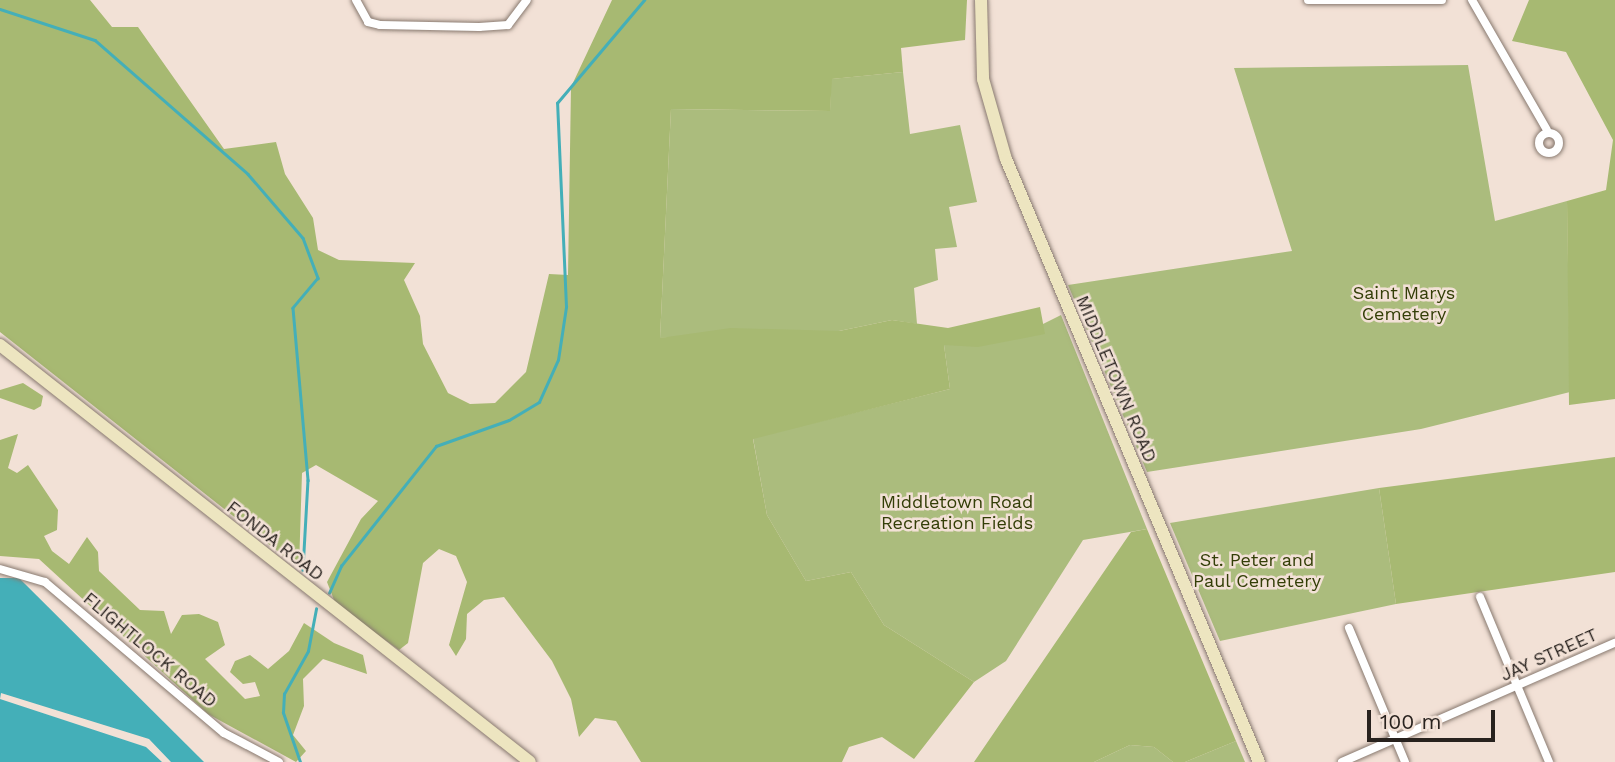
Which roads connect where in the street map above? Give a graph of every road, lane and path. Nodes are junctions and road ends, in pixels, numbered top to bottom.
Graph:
1 (356, 0) edge
2 (527, 0) edge
3 (981, 0) edge
4 (1308, 0) edge
5 (1442, 0) edge
6 (1472, 0) edge
7 (1547, 130) dead end
8 (0, 345) edge
9 (0, 569) edge
10 (1480, 597) dead end
11 (1349, 628) dead end
12 (1615, 643) edge
13 (1518, 687) junction
14 (1395, 739) junction
15 (279, 762) edge
16 (530, 762) edge
17 (1259, 762) edge
18 (1342, 762) edge
19 (1405, 762) edge
20 (1549, 762) edge

1 - 2 street
3 - 17 street, MIDDLETOWN ROAD
4 - 5 street
6 - 7 street
8 - 16 street, FONDA ROAD
9 - 15 street, FLIGHTLOCK ROAD
10 - 13 street
11 - 14 street
12 - 13 street, JAY STREET
13 - 14 street, JAY STREET
13 - 20 street
14 - 18 street, JAY STREET
14 - 19 street

